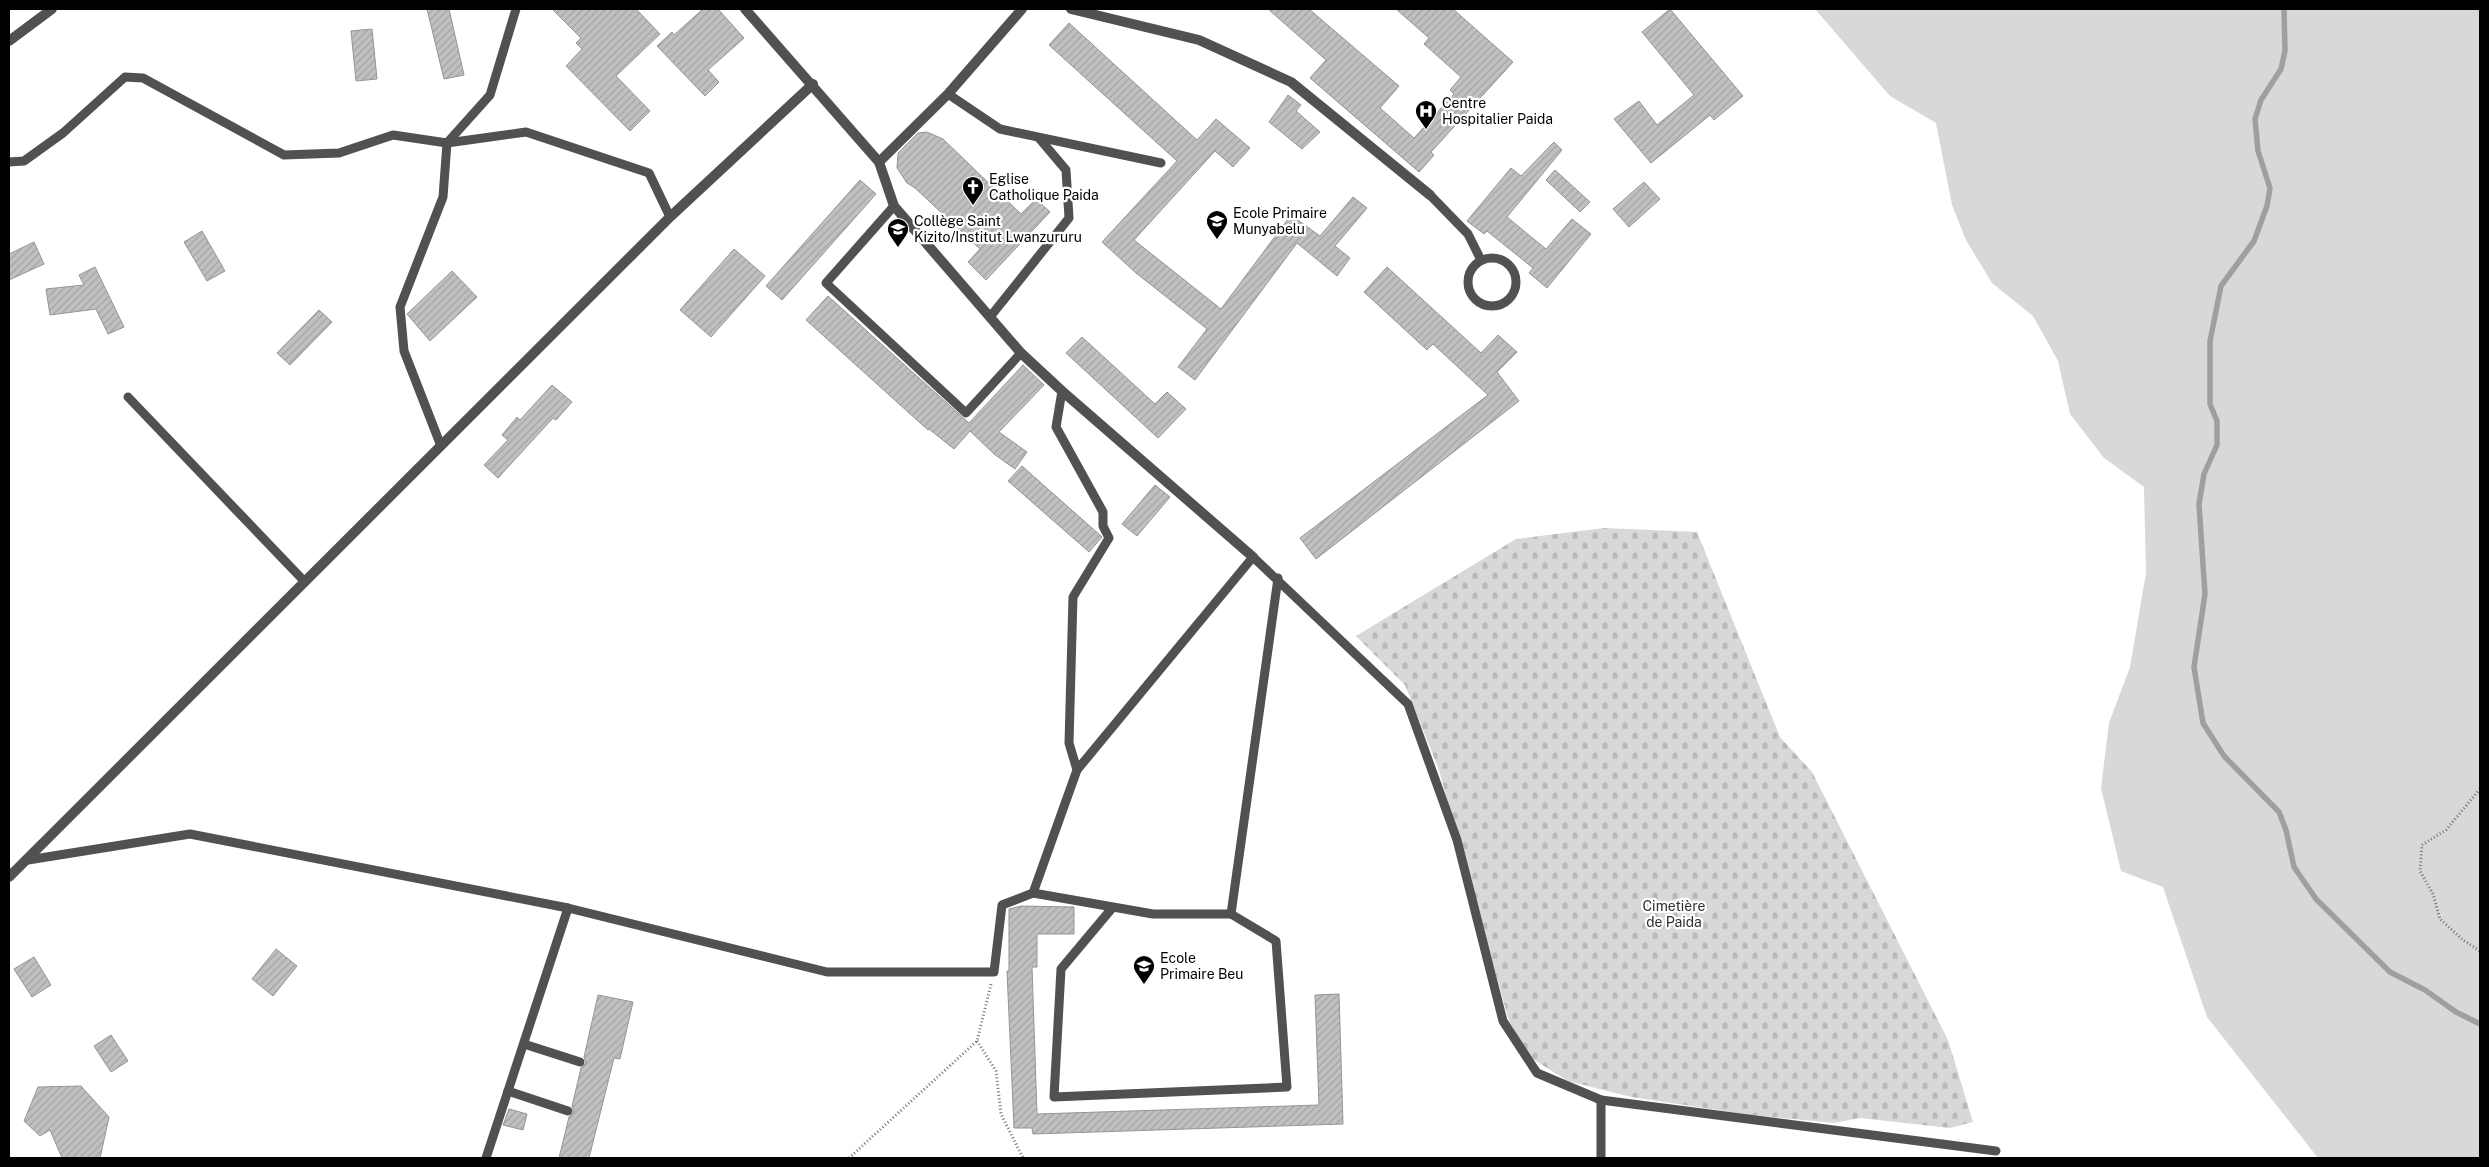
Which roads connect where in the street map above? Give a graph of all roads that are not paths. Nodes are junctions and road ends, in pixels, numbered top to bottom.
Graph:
1 (52, 9) edge
2 (516, 9) edge
3 (745, 9) edge
4 (1022, 9) edge
5 (1071, 9) edge
6 (9, 41) edge
7 (813, 84) junction
8 (948, 94) junction
9 (1039, 138) junction
10 (447, 143) junction
11 (9, 162) edge
12 (879, 162) junction
13 (1160, 163) dead end
14 (1430, 195) joint
15 (894, 206) junction
16 (670, 217) junction
17 (1482, 260) junction
18 (990, 318) junction
19 (1021, 353) junction
20 (1062, 391) junction
21 (128, 397) dead end
22 (441, 446) junction
23 (1253, 557) junction
24 (1278, 578) junction
25 (305, 582) junction
26 (1076, 770) junction
27 (28, 860) junction
28 (9, 877) edge
29 (1033, 892) junction
30 (1113, 907) junction
31 (568, 908) junction
32 (1231, 914) junction
33 (524, 1044) junction
34 (580, 1062) dead end
35 (508, 1092) junction
36 (1600, 1100) junction
37 (568, 1111) dead end
38 (1996, 1152) dead end
39 (486, 1158) edge
40 (1601, 1158) edge

1 - 6 street
2 - 10 lane
3 - 7 street
4 - 8 street
5 - 14 street
7 - 12 street
7 - 16 street
8 - 9 lane
8 - 12 street
9 - 13 lane
9 - 18 lane
10 - 11 lane
10 - 16 lane
10 - 22 lane
12 - 15 street
14 - 17 lane
15 - 18 street
15 - 19 lane
16 - 22 street
17 - 17 lane
18 - 19 street
19 - 20 street
20 - 23 street
20 - 26 lane
21 - 25 lane
22 - 25 street
23 - 24 lane
23 - 26 lane
24 - 32 lane
24 - 36 lane
25 - 27 street
26 - 29 lane
27 - 28 street
27 - 31 lane
29 - 30 lane
29 - 31 lane
30 - 32 lane
30 - 32 lane
31 - 33 lane
33 - 34 lane
33 - 35 lane
35 - 37 lane
35 - 39 lane
36 - 38 lane
36 - 40 lane

